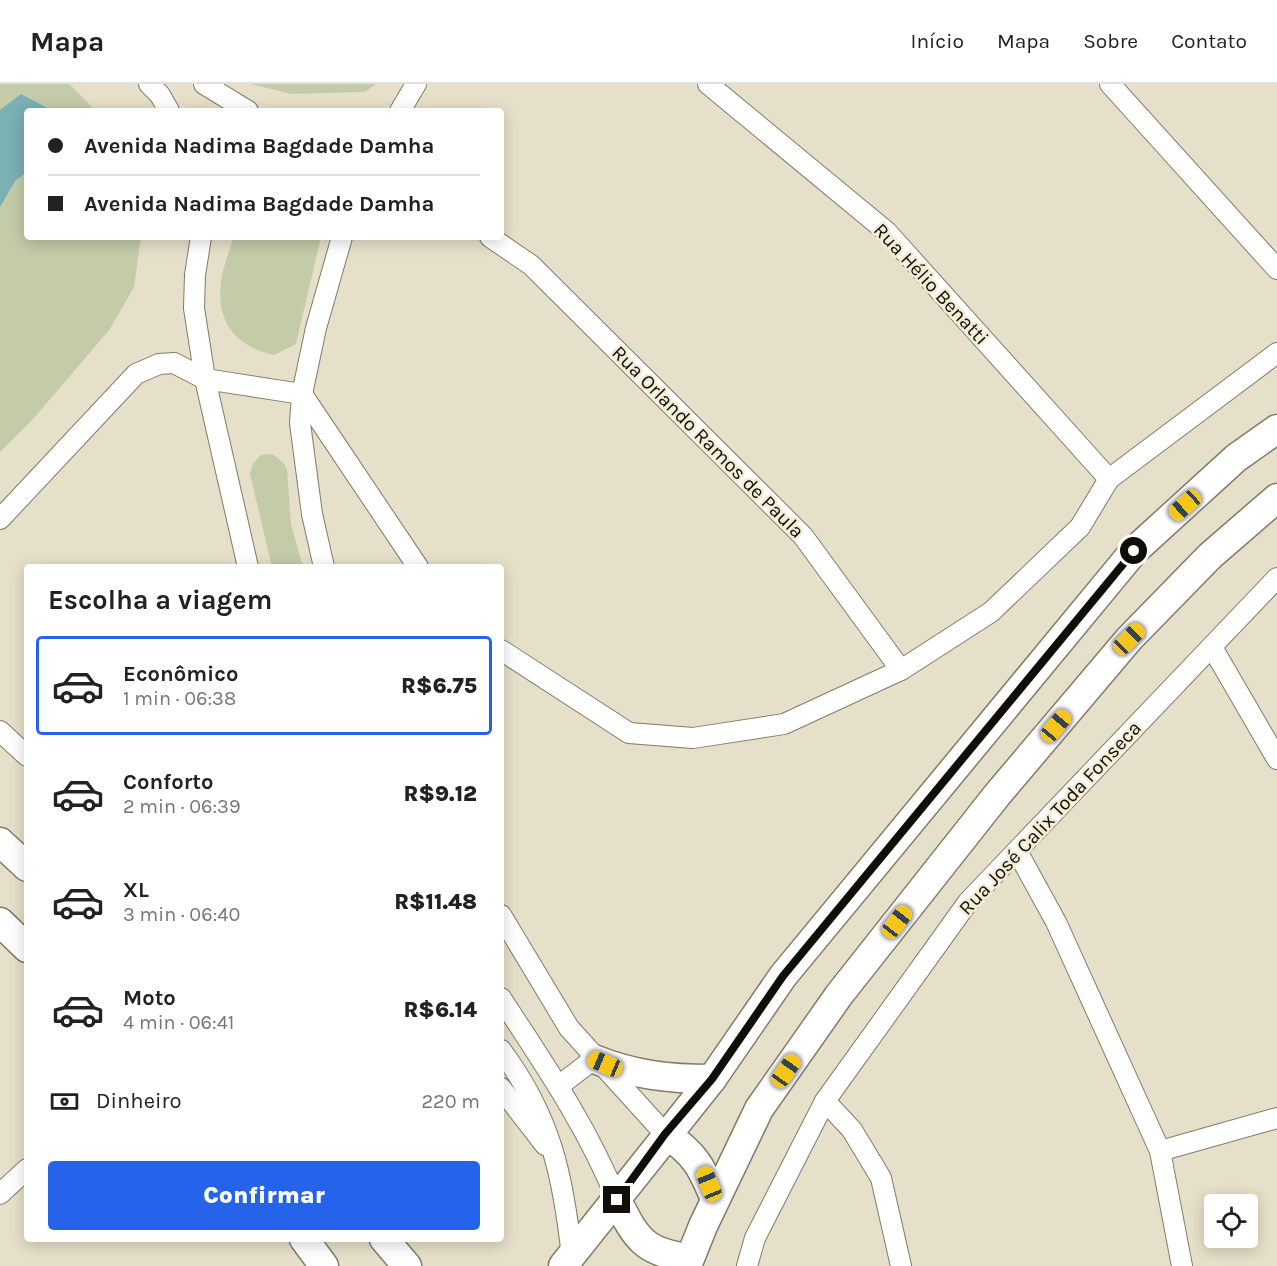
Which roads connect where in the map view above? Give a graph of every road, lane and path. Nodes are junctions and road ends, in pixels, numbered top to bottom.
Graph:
1 (149, 84) edge
2 (204, 84) edge
3 (416, 84) edge
4 (708, 84) edge
5 (1110, 84) edge
6 (167, 108) edge
7 (243, 108) edge
8 (402, 108) edge
9 (201, 240) edge
10 (341, 240) edge
11 (494, 240) edge
12 (1277, 270) edge
13 (1277, 353) edge
14 (205, 379) junction
15 (302, 394) junction
16 (1277, 429) edge
17 (1109, 479) junction
18 (1277, 498) edge
19 (0, 519) edge
20 (247, 564) edge
21 (323, 564) edge
22 (413, 564) edge
23 (1277, 578) edge
24 (1212, 647) junction
25 (504, 652) edge
26 (901, 670) junction
27 (0, 731) edge
28 (24, 753) edge
29 (1277, 759) edge
30 (0, 842) edge
31 (1017, 850) junction
32 (24, 864) edge
33 (504, 920) edge
34 (0, 922) edge
35 (24, 945) edge
36 (504, 1002) edge
37 (504, 1055) edge
38 (594, 1059) junction
39 (712, 1079) junction
40 (560, 1085) junction
41 (504, 1092) edge
42 (825, 1101) junction
43 (1277, 1118) edge
44 (665, 1134) junction
45 (1160, 1151) junction
46 (555, 1153) junction
47 (24, 1172) edge
48 (0, 1194) edge
49 (715, 1199) junction
50 (617, 1200) junction
51 (306, 1242) edge
52 (387, 1242) edge
53 (688, 1262) edge
54 (569, 1263) edge
55 (324, 1266) edge
56 (407, 1266) edge
57 (747, 1266) edge
58 (901, 1266) edge
59 (1182, 1266) edge

1 - 6 street
2 - 7 street
3 - 8 street
4 - 17 street, Rua Hélio Benatti
5 - 12 street
9 - 14 street
10 - 15 street
11 - 26 street, Rua Orlando Ramos de Paula
13 - 17 street
14 - 15 street
14 - 19 street
14 - 20 street
15 - 21 street
15 - 22 street
16 - 39 street
17 - 26 street
18 - 49 street
23 - 24 street, Rua José Calix Toda Fonseca
24 - 29 street
24 - 31 street, Rua José Calix Toda Fonseca
25 - 26 street
27 - 28 street
30 - 32 street
31 - 42 street, Rua José Calix Toda Fonseca
31 - 45 street
33 - 38 street
34 - 35 street
36 - 40 street
37 - 46 street
38 - 39 street
38 - 40 street
38 - 44 street
39 - 44 street
40 - 50 street
41 - 46 street
42 - 57 street, Rua José Calix Toda Fonseca
42 - 58 street
43 - 45 street
44 - 49 street
44 - 50 street
45 - 59 street
46 - 54 street
47 - 48 street
49 - 53 street
50 - 53 street
50 - 54 street
51 - 55 street
52 - 56 street

